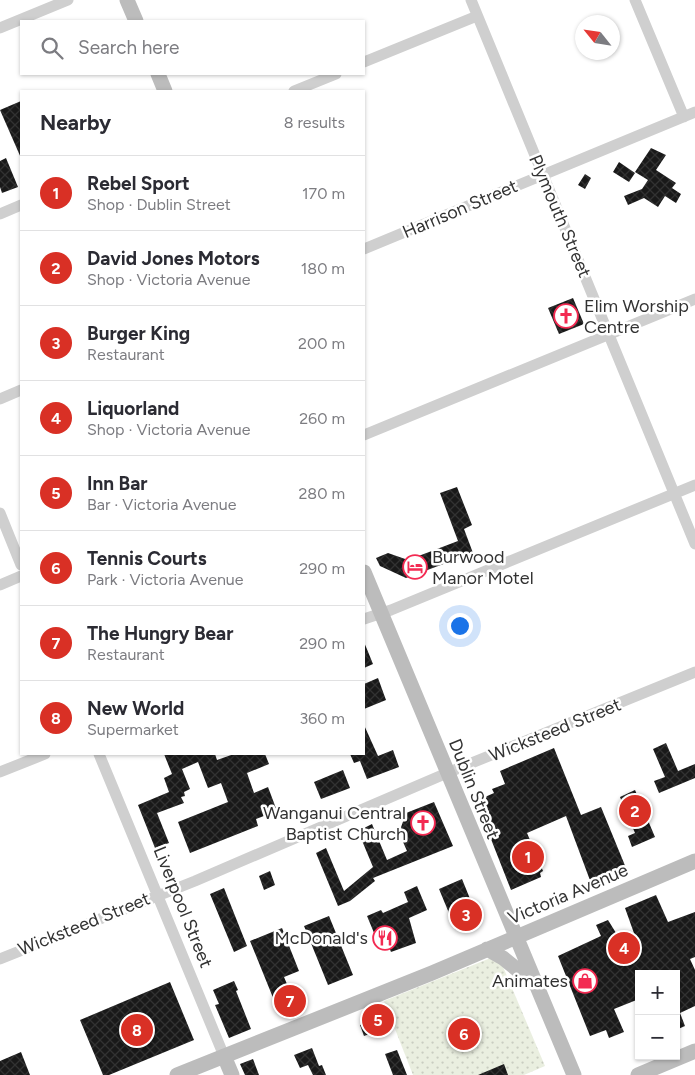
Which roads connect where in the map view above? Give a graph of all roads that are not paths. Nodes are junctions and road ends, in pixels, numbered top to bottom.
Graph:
1 (68, 0) edge
2 (127, 0) edge
3 (470, 0) edge
4 (635, 0) edge
5 (477, 16) junction
6 (136, 20) edge
7 (0, 28) edge
8 (365, 62) edge
9 (158, 75) edge
10 (334, 75) edge
11 (165, 90) edge
12 (296, 90) edge
13 (690, 115) edge
14 (542, 175) junction
15 (20, 206) edge
16 (0, 214) edge
17 (365, 249) edge
18 (695, 300) edge
19 (608, 334) junction
20 (20, 390) edge
21 (0, 399) edge
22 (365, 435) edge
23 (695, 485) edge
24 (674, 494) junction
25 (0, 513) edge
26 (695, 544) edge
27 (20, 563) edge
28 (365, 574) edge
29 (20, 576) edge
30 (0, 585) edge
31 (381, 613) junction
32 (365, 619) edge
33 (695, 672) edge
34 (42, 755) edge
35 (99, 755) edge
36 (0, 772) edge
37 (447, 773) junction
38 (695, 861) edge
39 (157, 894) junction
40 (517, 937) junction
41 (487, 949) junction
42 (0, 959) edge
43 (535, 984) junction
44 (695, 1051) edge
45 (224, 1056) junction
46 (177, 1075) edge
47 (232, 1075) edge
48 (574, 1075) edge
49 (638, 1075) edge

1 - 7 street
2 - 6 main road
3 - 5 street, Plymouth Street
4 - 13 street
5 - 8 street
5 - 14 street, Plymouth Street
9 - 11 main road
10 - 12 street
13 - 14 street, Harrison Street
14 - 17 street, Harrison Street
14 - 19 street, Plymouth Street
15 - 16 street
18 - 19 street
19 - 22 street
19 - 24 street, Plymouth Street
20 - 21 street
23 - 24 street
24 - 26 street, Plymouth Street
24 - 31 street
25 - 27 street
28 - 31 main road, Dublin Street
29 - 30 street
31 - 32 street
31 - 37 main road, Dublin Street
33 - 37 street, Wicksteed Street
34 - 36 street
35 - 39 street, Liverpool Street
37 - 39 street, Wicksteed Street
37 - 40 main road, Dublin Street
38 - 40 main road, Victoria Avenue
39 - 42 street, Wicksteed Street
39 - 45 street, Liverpool Street
40 - 41 main road, Victoria Avenue
40 - 43 main road, Dublin Street
41 - 43 main road
41 - 45 main road, Victoria Avenue
43 - 48 main road, Dublin Street
44 - 49 main road
45 - 46 main road, Victoria Avenue
45 - 47 main road, Liverpool Street

